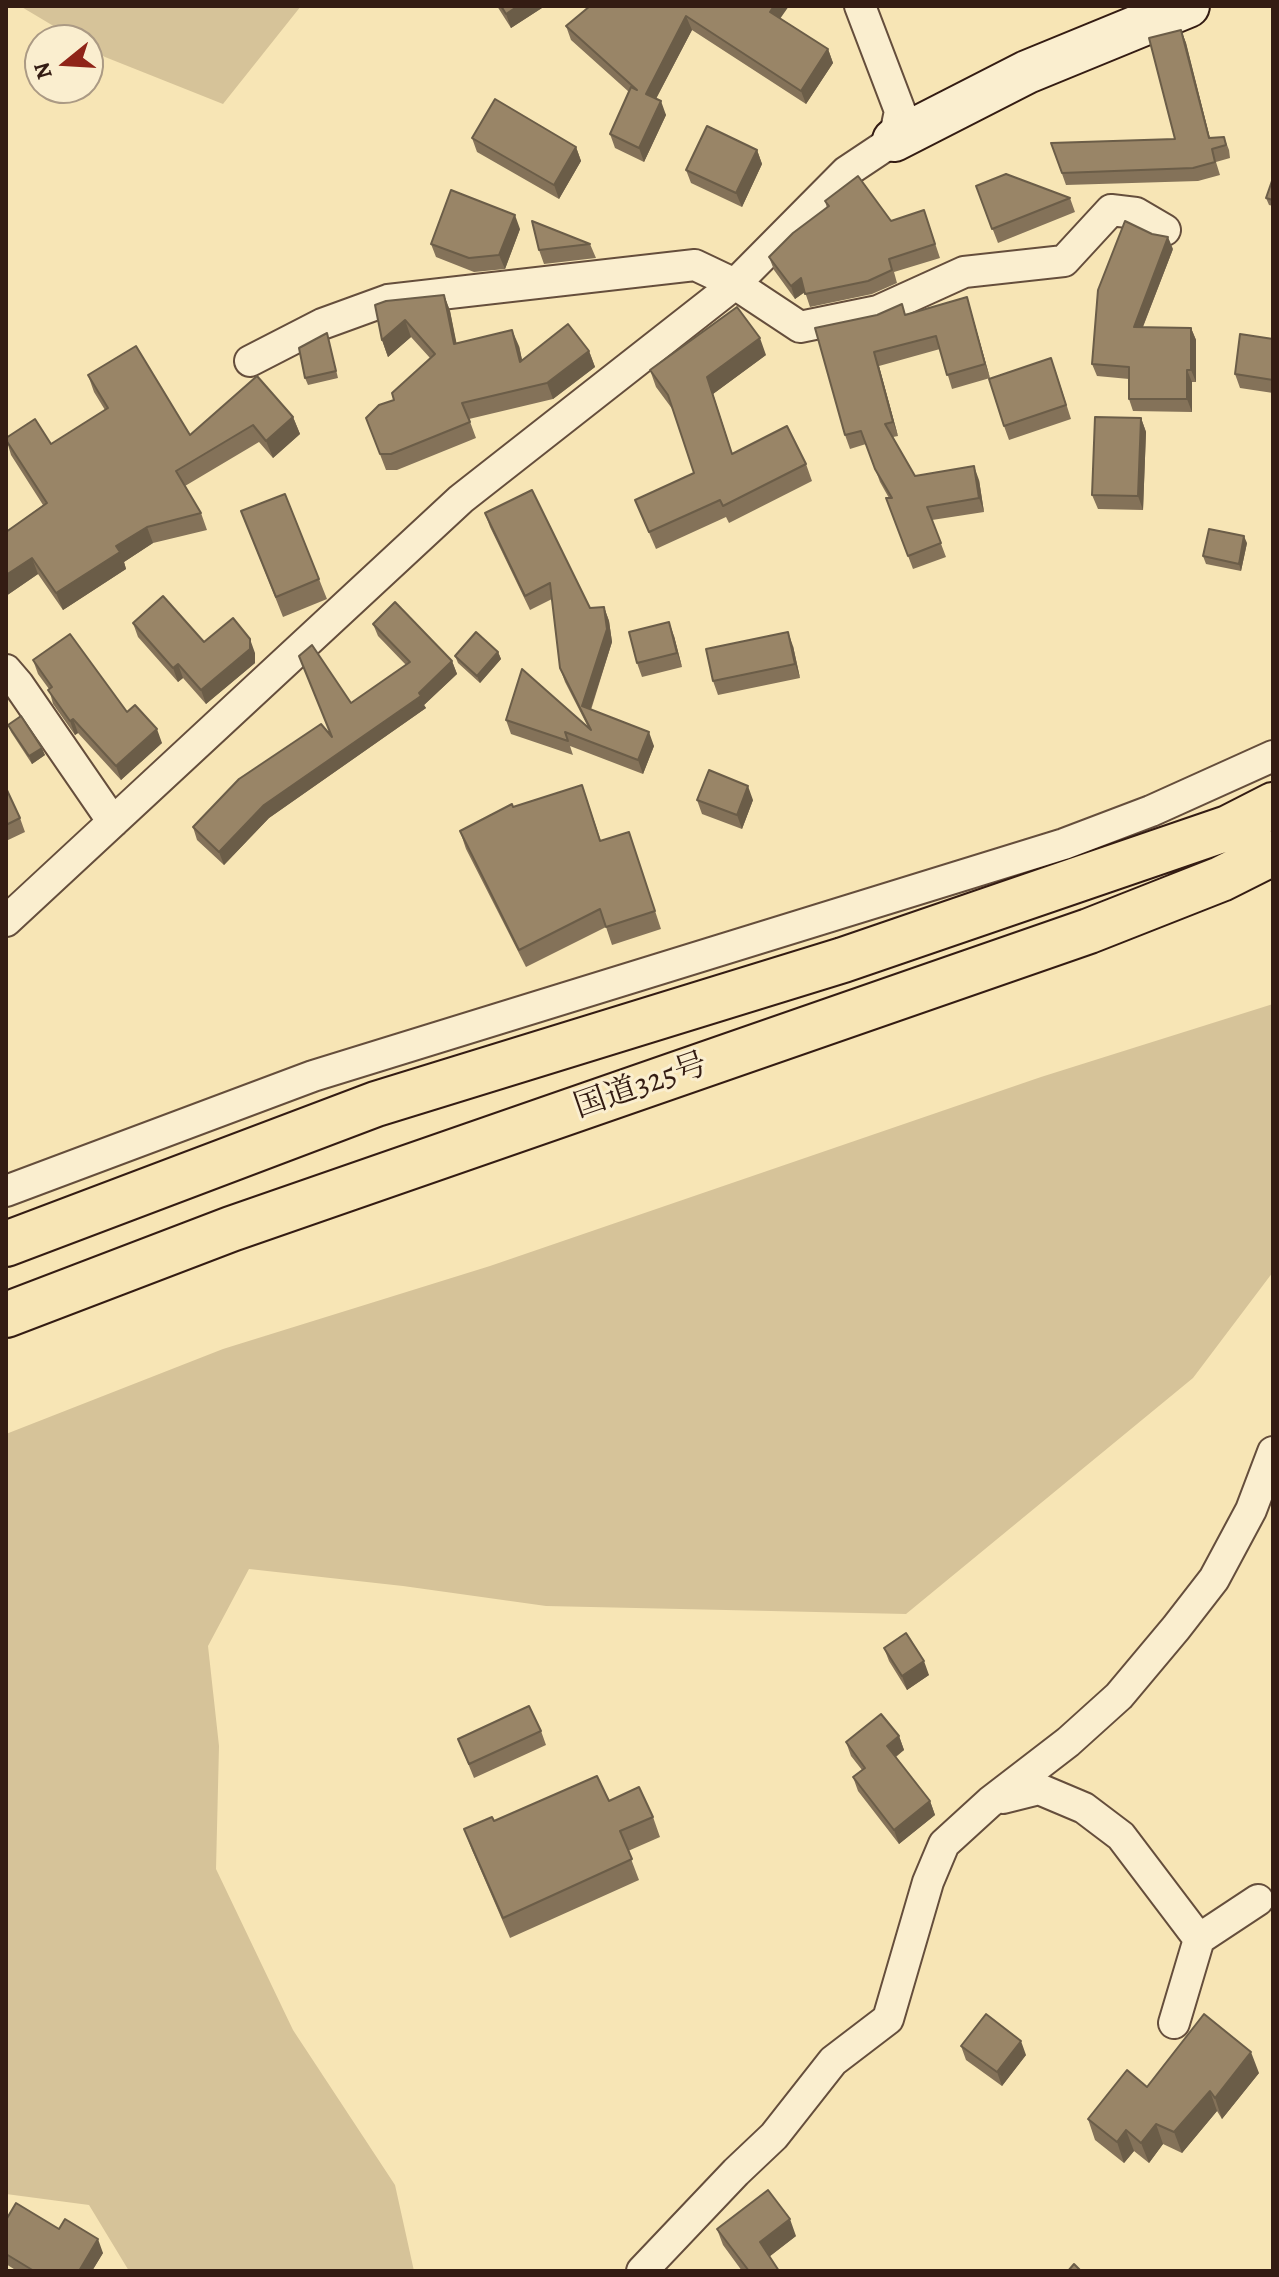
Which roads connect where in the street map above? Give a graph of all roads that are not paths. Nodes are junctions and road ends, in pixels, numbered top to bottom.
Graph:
1 (860, 6) edge
2 (1188, 6) edge
3 (894, 140) junction
4 (1165, 230) dead end
5 (735, 284) junction
6 (250, 361) dead end
7 (6, 670) edge
8 (1273, 756) edge
9 (1273, 805) edge
10 (113, 822) junction
11 (1273, 853) edge
12 (6, 921) edge
13 (6, 1191) edge
14 (6, 1244) edge
15 (6, 1315) edge
16 (1273, 1452) edge
17 (990, 1802) junction
18 (1258, 1900) dead end
19 (1199, 1939) junction
20 (1174, 2023) dead end
21 (642, 2271) edge

1 - 3 street
2 - 3 street
3 - 5 street
4 - 5 street
5 - 6 street
5 - 10 street
7 - 10 street
8 - 13 street
9 - 14 highway, 国道325号
10 - 12 street
11 - 15 highway, 国道325号
16 - 17 street
17 - 19 street
17 - 21 street
18 - 19 street
19 - 20 street

